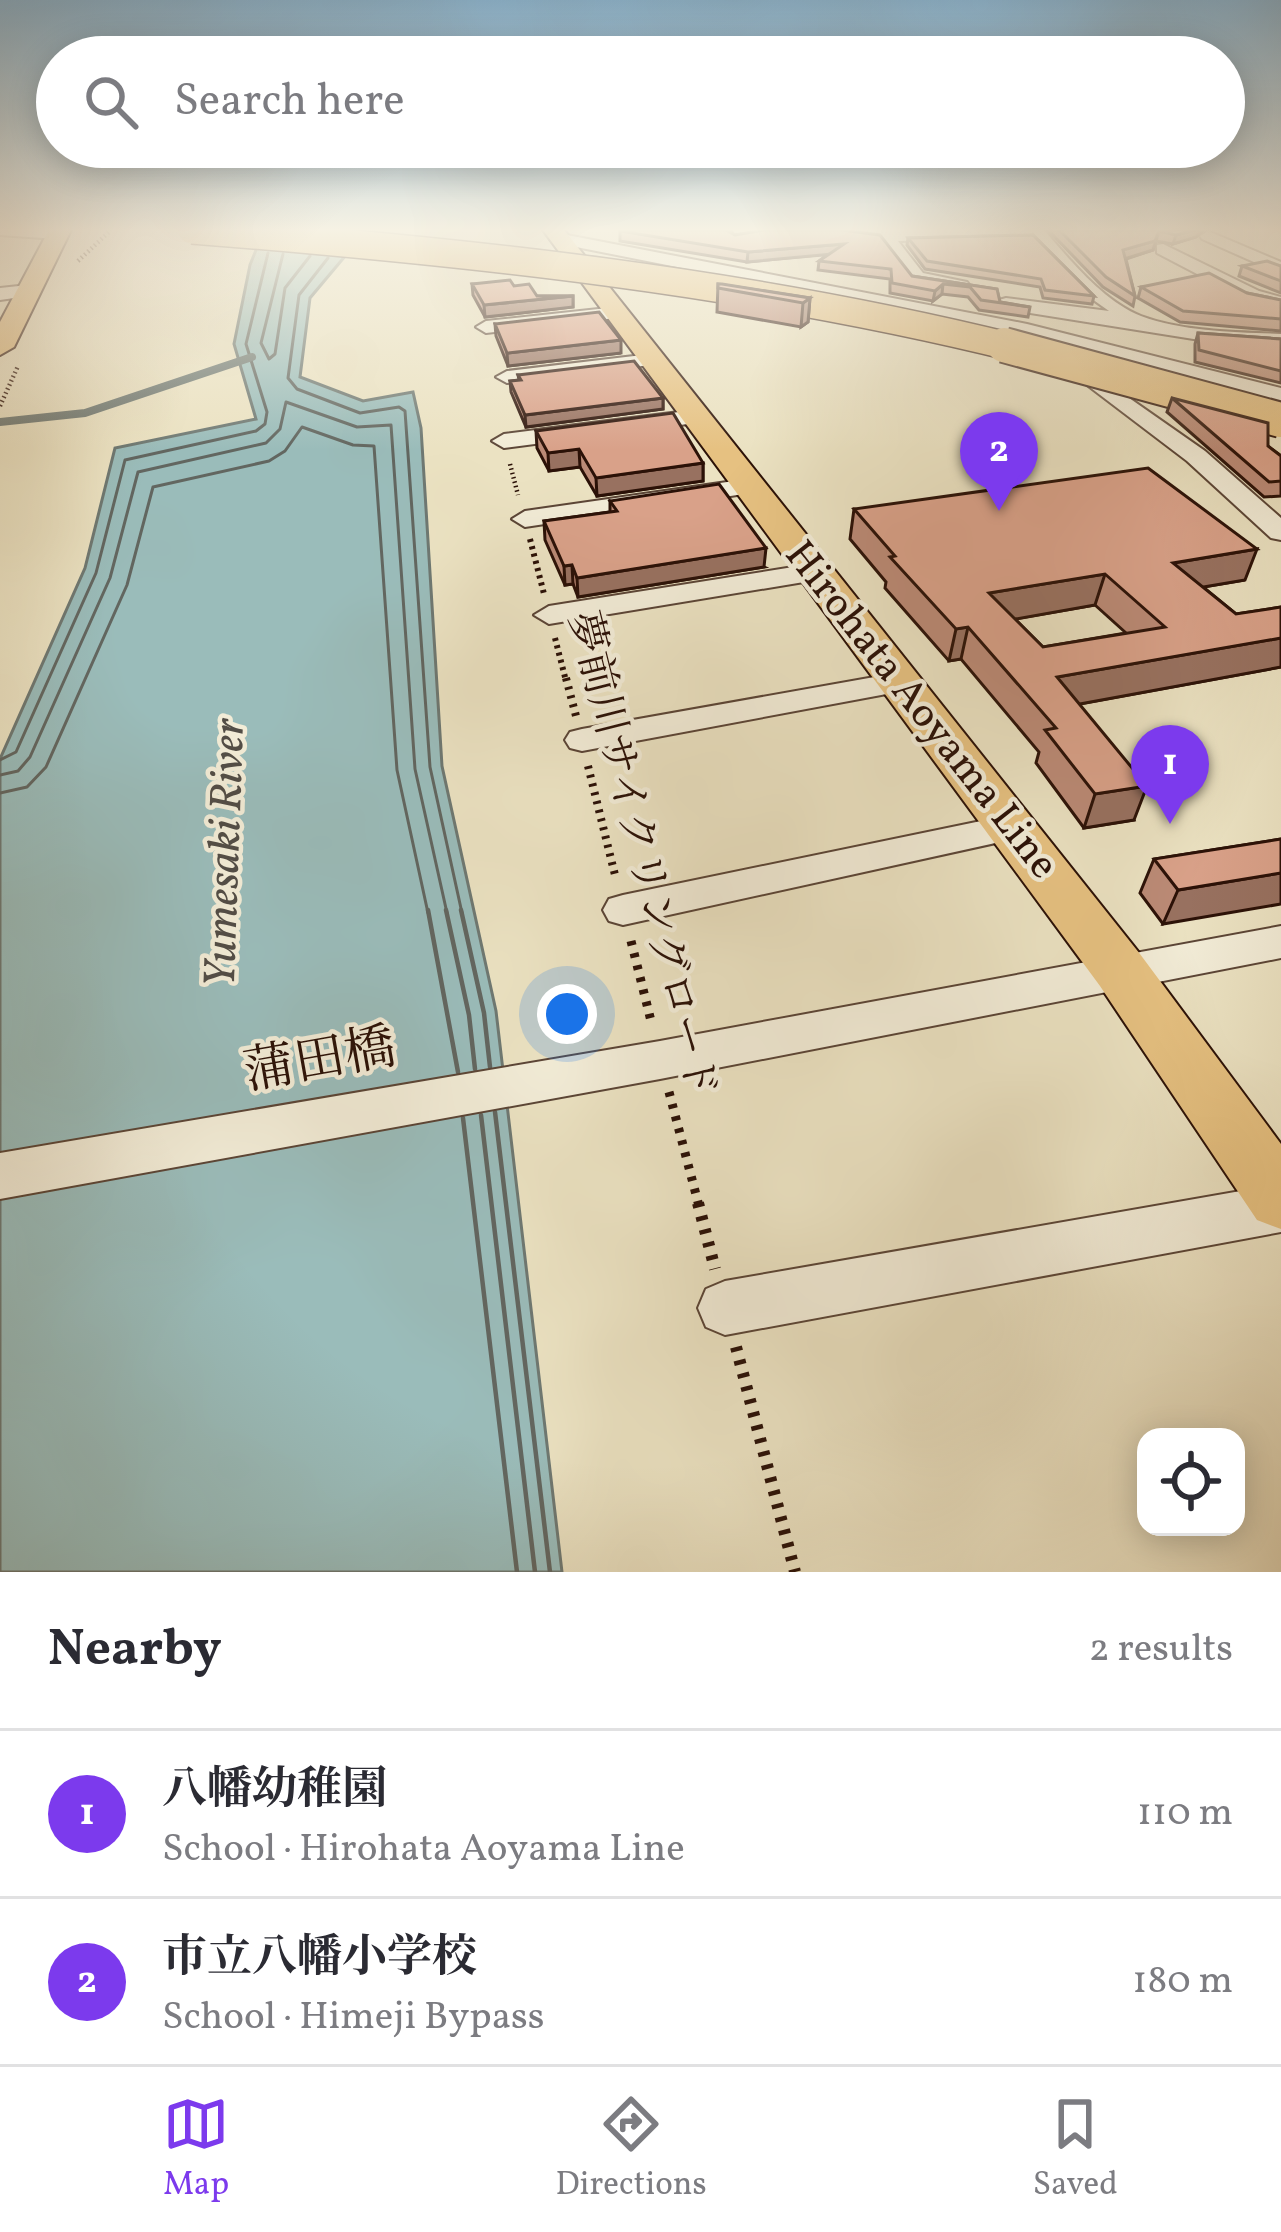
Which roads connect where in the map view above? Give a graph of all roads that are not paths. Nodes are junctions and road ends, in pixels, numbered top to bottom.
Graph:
1 (22, 303) edge
2 (609, 303) edge
3 (743, 303) edge
4 (803, 303) edge
5 (862, 303) edge
6 (891, 303) edge
7 (1003, 303) edge
8 (1034, 303) edge
9 (1109, 303) edge
10 (616, 313) junction
11 (1132, 320) junction
12 (486, 327) dead end
13 (1028, 330) junction
14 (1280, 341) edge
15 (0, 346) edge
16 (651, 360) junction
17 (507, 377) edge
18 (1089, 378) junction
19 (1281, 395) edge
20 (1281, 405) edge
21 (695, 417) junction
22 (1281, 420) edge
23 (1281, 433) edge
24 (504, 441) road end
25 (748, 487) junction
26 (525, 519) road end
27 (1281, 532) edge
28 (812, 573) junction
29 (549, 615) road end
30 (897, 683) junction
31 (582, 740) road end
32 (1010, 828) junction
33 (623, 910) road end
34 (1281, 942) edge
35 (1120, 970) junction
36 (0, 1176) edge
37 (1281, 1198) edge
38 (1281, 1208) edge
39 (725, 1308) road end

1 - 15 main road
2 - 10 main road, Hirohata Aoyama Line
3 - 18 street
4 - 22 highway, bridge
5 - 20 highway, bridge
6 - 13 street
7 - 13 street
8 - 11 street
9 - 11 street
10 - 12 street
10 - 16 main road, Hirohata Aoyama Line
11 - 14 street
13 - 18 street
13 - 19 street
16 - 17 street
16 - 21 main road, Hirohata Aoyama Line
18 - 23 street
18 - 27 street
21 - 24 street
21 - 25 main road, Hirohata Aoyama Line
25 - 26 street
25 - 28 main road, Hirohata Aoyama Line
28 - 29 street
28 - 30 main road, Hirohata Aoyama Line
30 - 31 street
30 - 32 main road, Hirohata Aoyama Line
32 - 33 street
32 - 35 main road, Hirohata Aoyama Line
34 - 35 street, 蒲田橋
35 - 36 street, 蒲田橋
35 - 37 main road, Hirohata Aoyama Line
38 - 39 street

